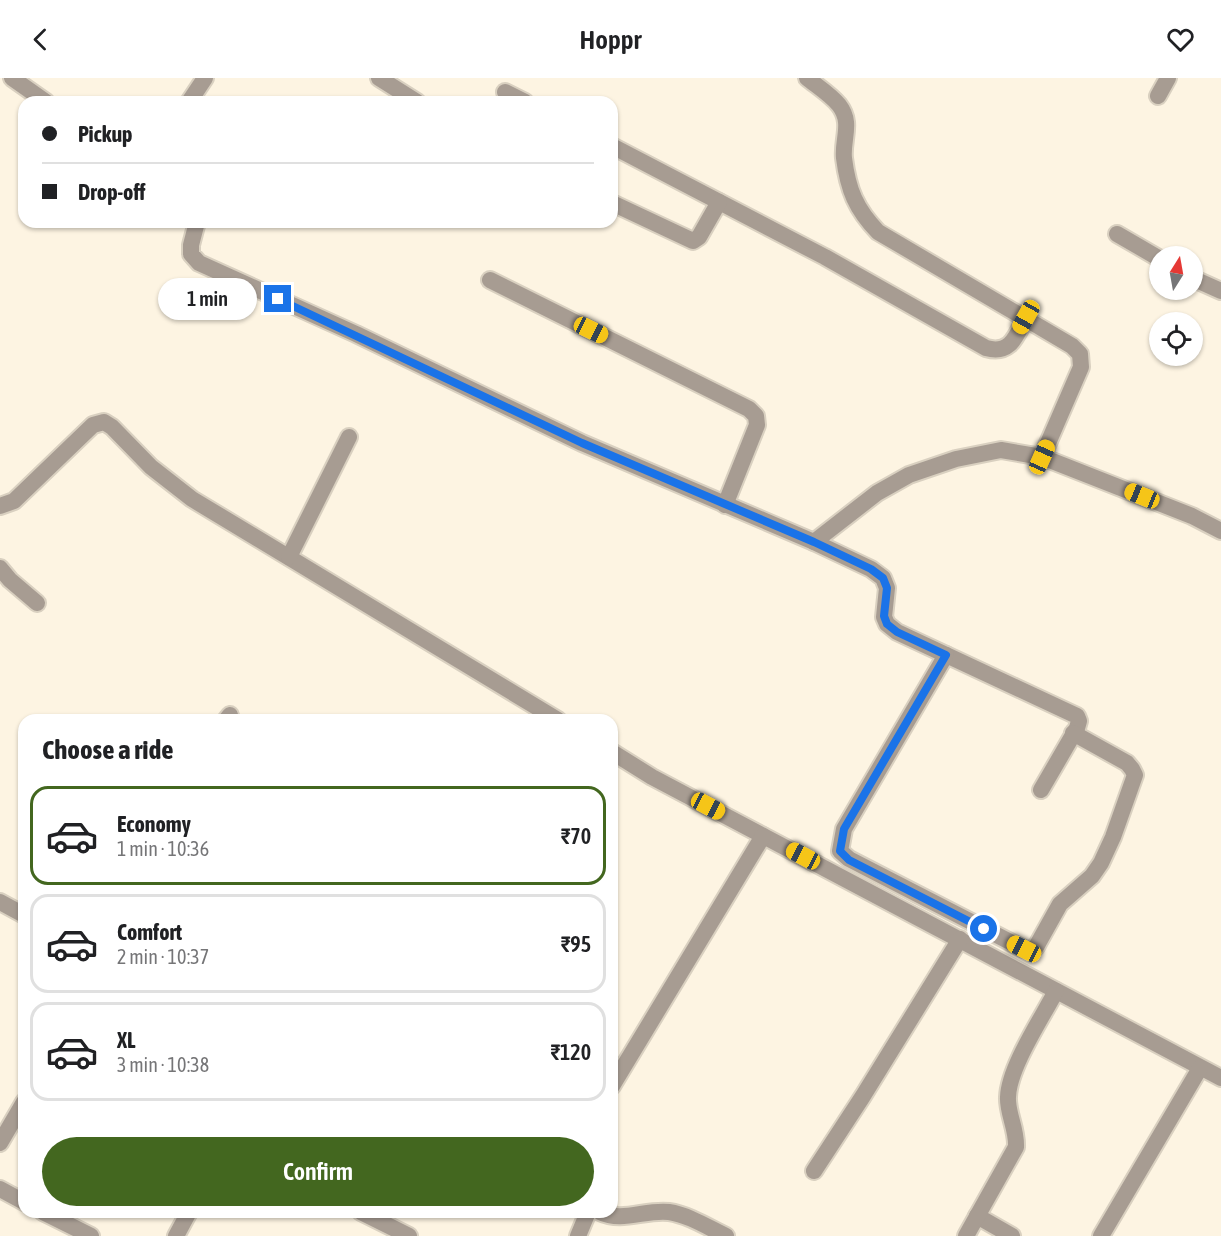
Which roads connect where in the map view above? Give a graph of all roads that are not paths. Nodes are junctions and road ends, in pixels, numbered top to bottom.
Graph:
1 (12, 78) edge
2 (206, 78) edge
3 (379, 78) edge
4 (807, 78) edge
5 (1168, 78) edge
6 (505, 92) dead end
7 (38, 96) edge
8 (193, 96) edge
9 (408, 96) edge
10 (513, 96) edge
11 (1158, 96) dead end
12 (618, 149) edge
13 (719, 202) junction
14 (618, 206) edge
15 (195, 228) edge
16 (1117, 234) dead end
17 (1149, 253) edge
18 (490, 280) dead end
19 (1203, 283) edge
20 (1221, 291) edge
21 (1026, 317) junction
22 (349, 437) dead end
23 (1042, 457) junction
24 (725, 505) junction
25 (0, 506) edge
26 (1221, 531) edge
27 (814, 542) junction
28 (289, 557) junction
29 (0, 568) edge
30 (37, 603) dead end
31 (946, 655) junction
32 (548, 714) edge
33 (1073, 733) junction
34 (618, 756) edge
35 (1041, 790) dead end
36 (763, 836) junction
37 (911, 892) junction
38 (0, 902) edge
39 (902, 909) junction
40 (18, 912) edge
41 (960, 939) junction
42 (1056, 991) junction
43 (1200, 1068) junction
44 (618, 1076) edge
45 (1221, 1078) edge
46 (18, 1112) edge
47 (0, 1143) edge
48 (813, 1171) dead end
49 (0, 1189) edge
50 (18, 1199) edge
51 (977, 1216) junction
52 (618, 1217) edge
53 (55, 1218) edge
54 (187, 1218) edge
55 (373, 1218) edge
56 (586, 1218) edge
57 (70, 1225) edge
58 (182, 1234) edge
59 (91, 1236) edge
60 (409, 1236) edge
61 (578, 1236) edge
62 (726, 1236) edge
63 (966, 1236) edge
64 (1012, 1236) edge
65 (1101, 1236) edge

1 - 7 street
2 - 8 street
3 - 9 street
4 - 21 street
5 - 11 street
6 - 10 street
12 - 13 street
13 - 14 street
13 - 21 street
15 - 24 street
16 - 17 street
18 - 24 street
19 - 20 street
21 - 23 street
22 - 28 street
23 - 26 street
23 - 27 street
24 - 27 street
25 - 28 street
27 - 31 street
28 - 32 street
29 - 30 street
31 - 33 street
31 - 37 street
33 - 35 street
33 - 37 street
34 - 36 street
36 - 39 street
36 - 44 street
37 - 39 street
38 - 40 street
39 - 41 street
41 - 42 street
41 - 48 street
42 - 43 street
42 - 51 street
43 - 45 street
43 - 65 street
46 - 47 street
49 - 50 street
51 - 63 street
51 - 64 street
52 - 62 street
53 - 57 street
54 - 58 street
55 - 60 street
56 - 61 street
57 - 59 street

